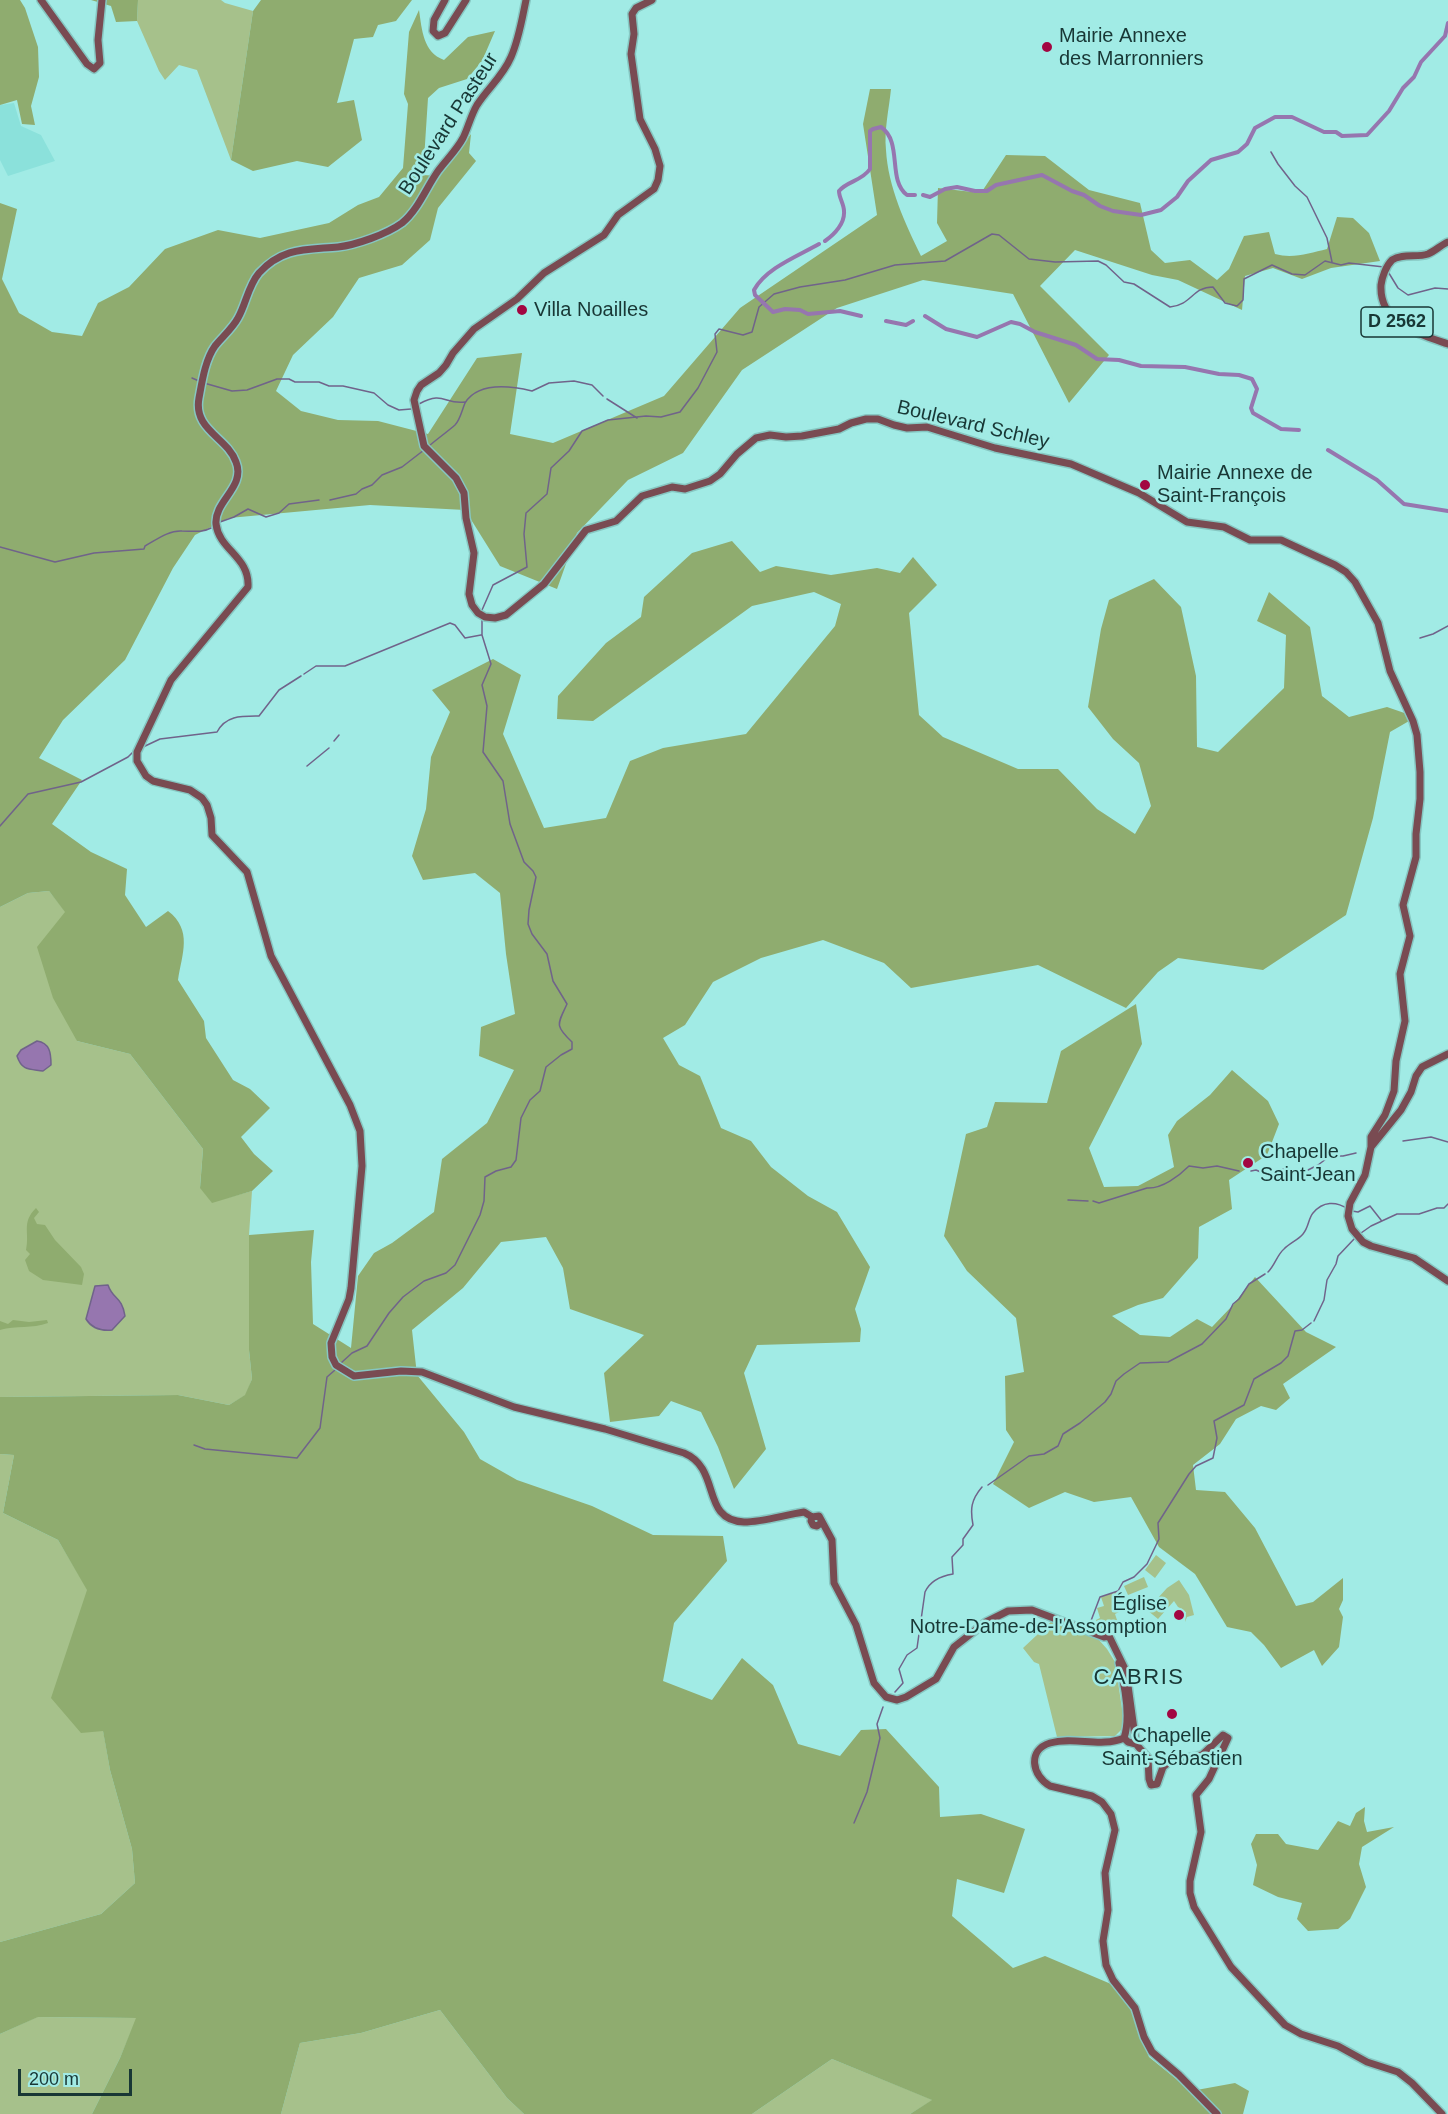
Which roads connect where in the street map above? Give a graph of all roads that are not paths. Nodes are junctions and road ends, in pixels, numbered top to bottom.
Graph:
1 (41, 0) edge
2 (102, 0) edge
3 (445, 0) edge
4 (466, 0) edge
5 (526, 0) edge
6 (652, 0) edge
7 (1448, 242) edge
8 (1448, 344) edge
9 (1448, 1054) edge
10 (1371, 1147) junction
11 (1448, 1281) edge
12 (1131, 1738) junction
13 (1217, 2114) edge
14 (1442, 2114) edge

1 - 2 main road
3 - 4 main road
5 - 12 main road, Boulevard Pasteur
6 - 10 main road, Boulevard Schley
7 - 8 main road, D 2562
9 - 10 main road
10 - 11 main road, Boulevard Schley
12 - 13 main road
12 - 14 main road

